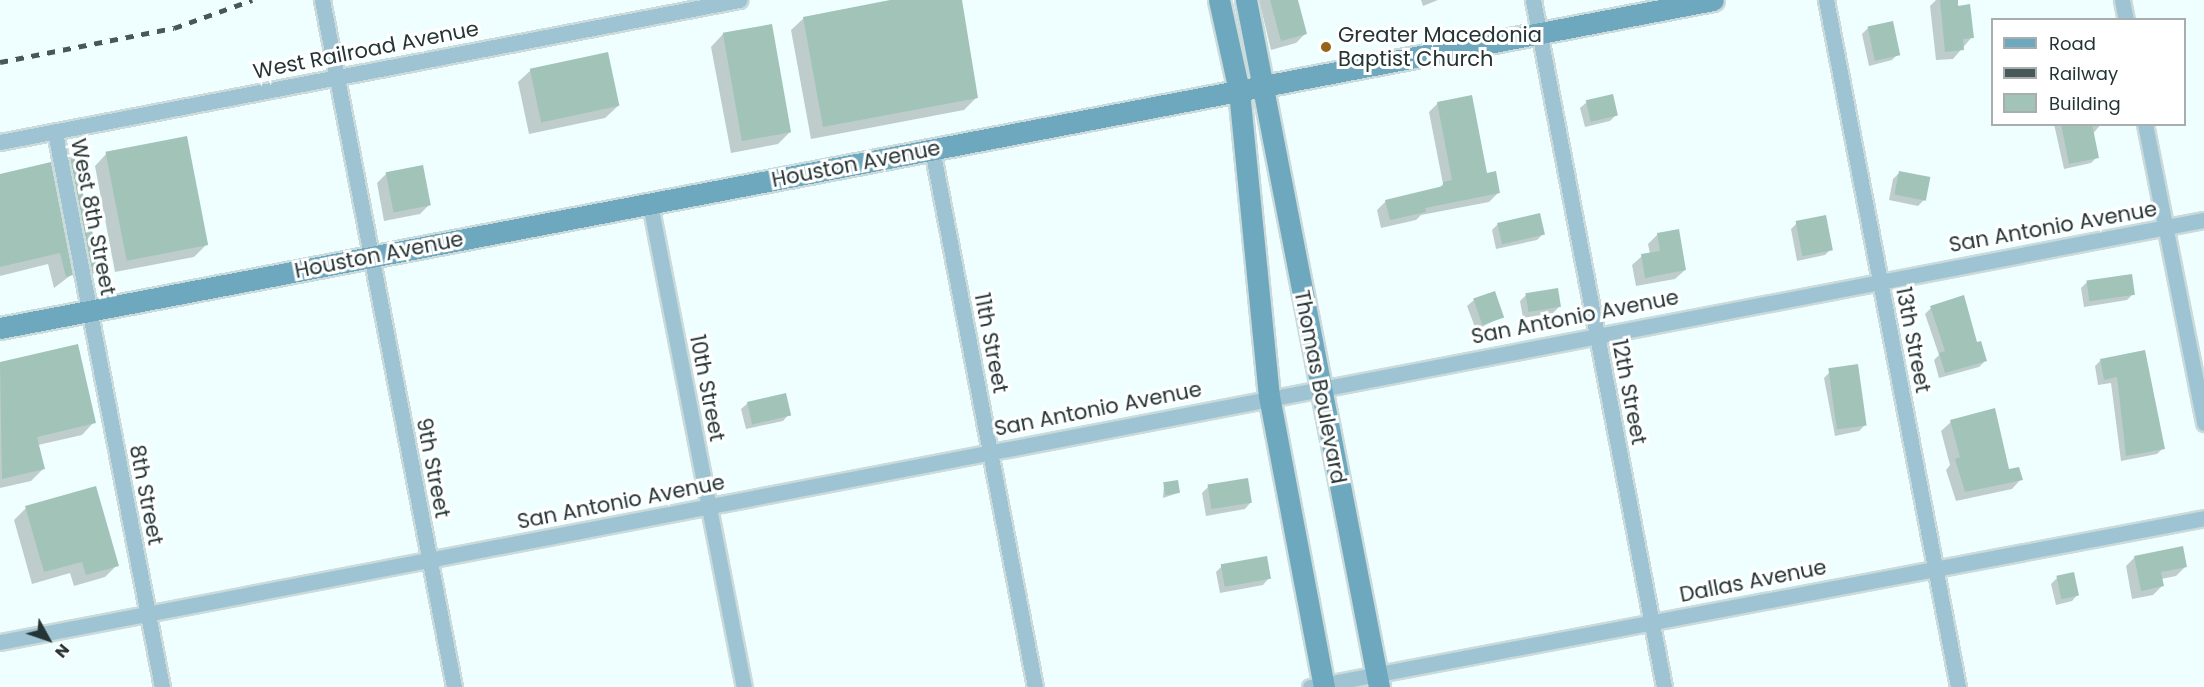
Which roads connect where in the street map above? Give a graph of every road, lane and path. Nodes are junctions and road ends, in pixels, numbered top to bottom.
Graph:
1 (322, 0) edge
2 (739, 0) edge
3 (1219, 0) edge
4 (1246, 0) edge
5 (1533, 0) edge
6 (1713, 0) edge
7 (1826, 0) edge
8 (2122, 0) edge
9 (2126, 18) edge
10 (1539, 33) junction
11 (336, 77) junction
12 (1262, 86) junction
13 (1239, 91) junction
14 (2145, 126) edge
15 (55, 132) junction
16 (0, 142) edge
17 (932, 149) junction
18 (650, 204) junction
19 (2204, 220) edge
20 (2166, 228) junction
21 (370, 257) junction
22 (1880, 280) junction
23 (90, 311) junction
24 (0, 328) edge
25 (1596, 334) junction
26 (1320, 386) junction
27 (1269, 396) junction
28 (2204, 423) edge
29 (990, 452) junction
30 (709, 507) junction
31 (2204, 518) edge
32 (430, 561) junction
33 (1936, 568) junction
34 (148, 615) junction
35 (1652, 622) junction
36 (0, 642) edge
37 (1377, 681) edge
38 (1319, 686) edge
39 (162, 687) edge
40 (454, 687) edge
41 (744, 687) edge
42 (1035, 687) edge
43 (1664, 687) edge
44 (1958, 687) edge

1 - 11 street, 9th Street
2 - 11 street, West Railroad Avenue
3 - 13 main road, Thomas Boulevard
4 - 12 main road, Thomas Boulevard
5 - 10 street, 12th Street
6 - 10 main road, Houston Avenue
7 - 22 street, 13th Street
8 - 9 street
10 - 12 main road, Houston Avenue
10 - 25 street, 12th Street
11 - 15 street, West Railroad Avenue
11 - 21 street, 9th Street
12 - 13 main road, Houston Avenue
12 - 26 main road, Thomas Boulevard
13 - 17 main road, Houston Avenue
13 - 27 main road, Thomas Boulevard
14 - 20 street
15 - 16 street, West Railroad Avenue
15 - 23 street, West 8th Street
17 - 18 main road, Houston Avenue
17 - 29 street, 11th Street
18 - 21 main road, Houston Avenue
18 - 30 street, 10th Street
19 - 20 street, San Antonio Avenue
20 - 22 street, San Antonio Avenue
20 - 28 street
21 - 23 main road, Houston Avenue
21 - 32 street, 9th Street
22 - 25 street, San Antonio Avenue
22 - 33 street, 13th Street
23 - 24 main road, Houston Avenue
23 - 34 street, 8th Street
25 - 26 street, San Antonio Avenue
25 - 35 street, 12th Street
26 - 27 street, San Antonio Avenue
26 - 37 main road, Thomas Boulevard
27 - 29 street, San Antonio Avenue
27 - 38 main road, Thomas Boulevard
29 - 30 street, San Antonio Avenue
29 - 42 street, 11th Street
30 - 32 street, San Antonio Avenue
30 - 41 street, 10th Street
31 - 33 street, Dallas Avenue
32 - 34 street, San Antonio Avenue
32 - 40 street, 9th Street
33 - 35 street, Dallas Avenue
33 - 44 street, 13th Street
34 - 36 street, San Antonio Avenue
34 - 39 street, 8th Street
35 - 37 street, Dallas Avenue
35 - 43 street, 12th Street
37 - 38 street, Dallas Avenue

